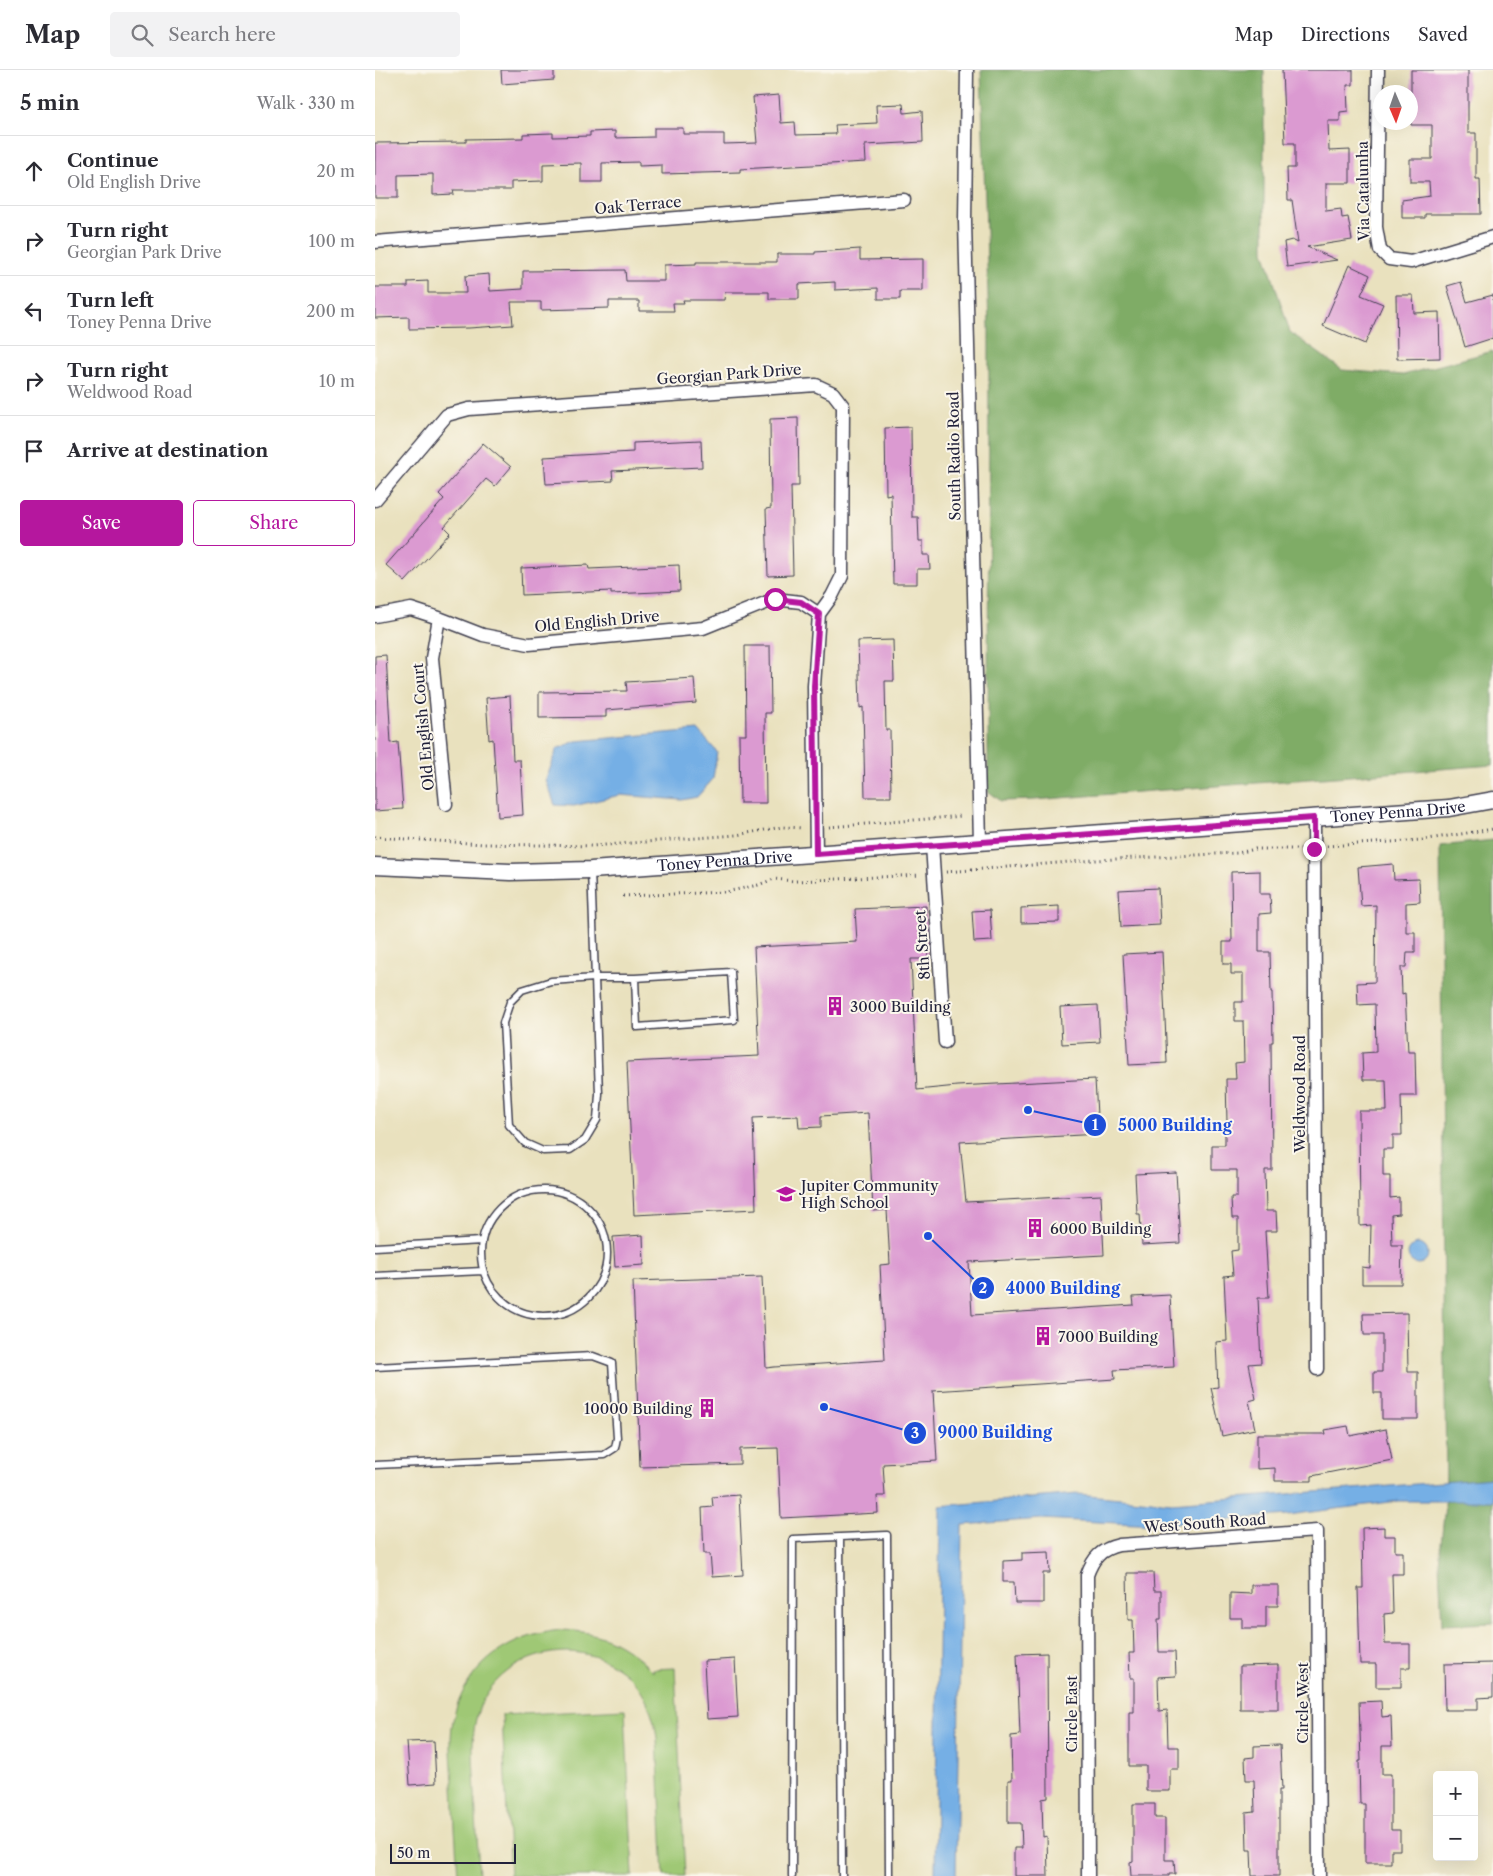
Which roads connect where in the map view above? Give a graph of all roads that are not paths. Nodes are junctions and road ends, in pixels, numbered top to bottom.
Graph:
1 (967, 70) edge
2 (1378, 70) edge
3 (904, 200) dead end
4 (1493, 237) edge
5 (375, 242) edge
6 (375, 500) edge
7 (819, 614) junction
8 (375, 616) edge
9 (439, 618) junction
10 (1493, 800) edge
11 (447, 804) dead end
12 (1314, 818) junction
13 (980, 842) junction
14 (932, 845) junction
15 (816, 854) junction
16 (375, 866) edge
17 (591, 870) junction
18 (595, 978) junction
19 (635, 978) junction
20 (945, 1042) dead end
21 (482, 1241) junction
22 (375, 1247) edge
23 (483, 1271) junction
24 (375, 1276) edge
25 (375, 1367) edge
26 (1317, 1369) dead end
27 (375, 1465) edge
28 (1317, 1530) joint
29 (841, 1537) junction
30 (1098, 1554) joint
31 (792, 1876) edge
32 (843, 1876) edge
33 (889, 1876) edge
34 (1088, 1876) edge
35 (1319, 1876) edge

1 - 13 street, South Radio Road
2 - 4 street, Via Catalunha
3 - 5 street, Oak Terrace
6 - 7 street, Georgian Park Drive
7 - 9 street, Old English Drive
7 - 15 street
8 - 9 street, Old English Drive
9 - 11 street, Old English Court
10 - 12 street, Toney Penna Drive
12 - 13 street, Toney Penna Drive
12 - 26 street, Weldwood Road
13 - 14 street, Toney Penna Drive
14 - 15 street, Toney Penna Drive
14 - 20 street, 8th Street
15 - 17 street, Toney Penna Drive
16 - 17 street, Toney Penna Drive
17 - 18 lane
18 - 18 lane
18 - 19 lane
19 - 19 lane
21 - 22 lane
21 - 23 lane
21 - 23 lane
23 - 24 lane
25 - 27 lane
28 - 30 street, West South Road
28 - 35 street, Circle West
29 - 31 lane
29 - 32 lane
29 - 33 lane
30 - 34 street, Circle East

